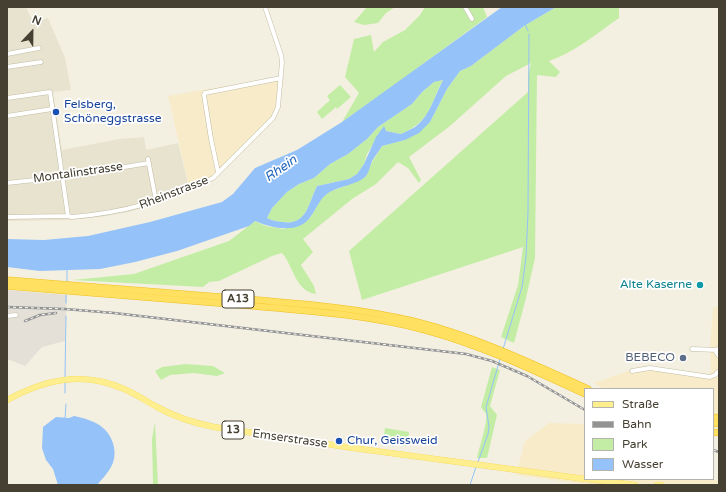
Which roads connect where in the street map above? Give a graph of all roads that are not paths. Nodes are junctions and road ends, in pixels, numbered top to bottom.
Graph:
1 (265, 7) edge
2 (465, 7) edge
3 (472, 19) dead end
4 (39, 48) dead end
5 (7, 54) edge
6 (41, 62) dead end
7 (7, 67) edge
8 (281, 78) junction
9 (7, 98) edge
10 (52, 110) junction
11 (7, 116) edge
12 (218, 172) junction
13 (63, 176) junction
14 (7, 183) edge
15 (156, 201) junction
16 (68, 216) junction
17 (7, 217) edge
18 (7, 280) edge
19 (7, 286) edge
20 (16, 315) dead end
21 (7, 316) edge
22 (466, 340) junction
23 (692, 349) dead end
24 (717, 349) edge
25 (501, 354) junction
26 (719, 356) edge
27 (632, 371) dead end
28 (719, 371) edge
29 (586, 388) edge
30 (584, 394) edge
31 (7, 400) edge
32 (584, 479) edge
33 (594, 480) edge
34 (635, 485) edge
35 (657, 485) edge
36 (661, 485) edge

1 - 8 street, Rheinstrasse
2 - 3 street
4 - 5 street
6 - 7 street
8 - 12 street, Rheinstrasse
8 - 12 street
9 - 10 street
10 - 11 street
10 - 13 street
12 - 15 street, Rheinstrasse
13 - 14 street, Montalinstrasse
13 - 15 street, Montalinstrasse
13 - 16 street
15 - 16 street, Rheinstrasse
16 - 17 street, Rheinstrasse
18 - 22 highway, A13
19 - 22 highway, A13
20 - 21 street
22 - 25 highway, A13
23 - 24 street
24 - 26 street
25 - 29 highway, A13
25 - 30 highway, A13
27 - 28 street
31 - 32 main road, Emserstrasse / 13
33 - 34 main road, Emserstrasse / 13
35 - 36 main road

